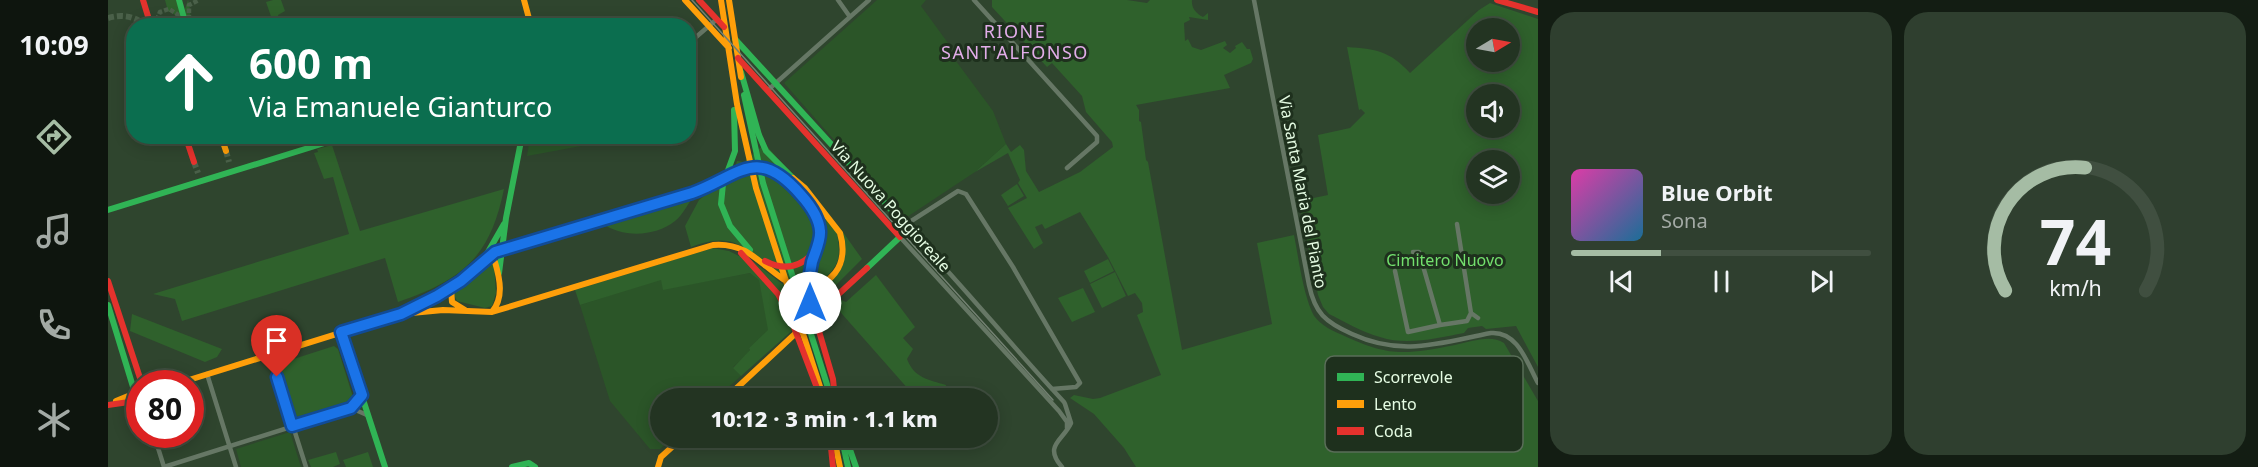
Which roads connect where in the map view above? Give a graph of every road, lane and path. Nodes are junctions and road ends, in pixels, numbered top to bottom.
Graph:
1 (143, 0) edge
2 (179, 0) edge
3 (524, 0) edge
4 (685, 0) edge
5 (699, 0) edge
6 (721, 0) edge
7 (729, 0) edge
8 (838, 0) edge
9 (869, 0) edge
10 (974, 0) edge
11 (1254, 0) edge
12 (1497, 0) edge
13 (1538, 12) edge
14 (850, 17) junction
15 (149, 18) edge
16 (184, 18) dead end
17 (529, 18) edge
18 (717, 19) junction
19 (709, 26) junction
20 (696, 38) edge
21 (741, 72) junction
22 (732, 73) junction
23 (776, 83) junction
24 (768, 90) junction
25 (188, 144) edge
26 (224, 144) edge
27 (321, 144) edge
28 (520, 144) edge
29 (226, 151) tunnel mouth
30 (194, 162) tunnel mouth
31 (230, 162) tunnel mouth
32 (1067, 168) dead end
33 (232, 171) junction
34 (198, 173) dead end
35 (209, 178) junction
36 (108, 210) edge
37 (506, 218) junction
38 (1457, 224) dead end
39 (905, 225) junction
40 (900, 237) junction
41 (724, 245) junction
42 (817, 247) junction
43 (502, 251) junction
44 (1413, 252) dead end
45 (484, 260) junction
46 (1395, 271) dead end
47 (499, 279) junction
48 (108, 281) edge
49 (451, 288) junction
50 (108, 305) edge
51 (468, 311) junction
52 (492, 312) junction
53 (1472, 313) junction
54 (401, 314) junction
55 (1478, 318) dead end
56 (1440, 325) junction
57 (341, 332) junction
58 (270, 354) junction
59 (130, 370) edge
60 (135, 370) edge
61 (207, 374) junction
62 (204, 375) edge
63 (1538, 383) edge
64 (737, 388) edge
65 (819, 388) edge
66 (820, 388) edge
67 (829, 388) edge
68 (833, 388) edge
69 (1052, 388) junction
70 (126, 395) edge
71 (362, 395) junction
72 (1063, 401) junction
73 (126, 403) edge
74 (1056, 407) junction
75 (351, 408) junction
76 (368, 416) junction
77 (292, 426) junction
78 (1064, 433) junction
79 (229, 446) junction
80 (158, 448) edge
81 (671, 448) edge
82 (832, 448) edge
83 (835, 448) edge
84 (845, 448) edge
85 (848, 448) edge
86 (164, 467) edge
87 (236, 467) edge
88 (306, 467) edge
89 (385, 467) edge
90 (512, 467) edge
91 (535, 467) edge
92 (658, 467) edge
93 (833, 467) edge
94 (840, 467) edge
95 (848, 467) edge
96 (856, 467) edge
97 (1062, 467) edge

1 - 15 main road
2 - 16 main road
3 - 17 main road
4 - 19 main road, Via Nuova Poggioreale
5 - 18 main road, Via Nuova Poggioreale
6 - 22 main road
7 - 21 main road
8 - 14 street
9 - 14 street
10 - 32 street
11 - 63 street, Via Santa Maria del Pianto
12 - 13 main road
14 - 23 street
18 - 19 street
18 - 23 main road, Via Nuova Poggioreale
19 - 20 street
19 - 24 main road, Via Nuova Poggioreale
21 - 41 main road
21 - 67 main road
22 - 42 main road
22 - 66 main road
23 - 24 street
23 - 39 main road, Via Nuova Poggioreale
24 - 40 main road, Via Nuova Poggioreale
25 - 30 main road
26 - 29 main road
27 - 33 main road
28 - 37 main road
31 - 33 main road
33 - 35 main road
34 - 35 main road
35 - 36 main road
37 - 43 main road
37 - 45 main road
38 - 53 street
39 - 40 main road
39 - 69 street, Via Nuova Poggioreale
39 - 69 street
40 - 64 main road
40 - 74 street, Via Nuova Poggioreale
41 - 52 main road
41 - 65 main road
42 - 43 main road
42 - 68 main road
43 - 45 main road
43 - 47 main road
44 - 56 street
45 - 47 main road
45 - 49 main road
46 - 56 street
47 - 52 main road
48 - 60 main road
49 - 51 main road
49 - 54 main road
50 - 59 main road
51 - 52 main road
51 - 54 main road
53 - 55 street
53 - 56 street
54 - 57 main road
57 - 58 main road
57 - 71 main road
58 - 61 main road
58 - 77 street
61 - 62 main road
61 - 79 street
69 - 72 street, Via Nuova Poggioreale
70 - 73 main road
71 - 75 street
71 - 76 main road
72 - 74 street
72 - 78 street
74 - 78 street, Via Nuova Poggioreale
75 - 76 street
75 - 77 street
76 - 89 main road
77 - 79 street
77 - 88 street
78 - 97 street
79 - 86 street
79 - 87 street
80 - 86 street
81 - 92 main road
82 - 93 main road
83 - 94 main road
84 - 95 main road
85 - 96 main road
90 - 91 main road

